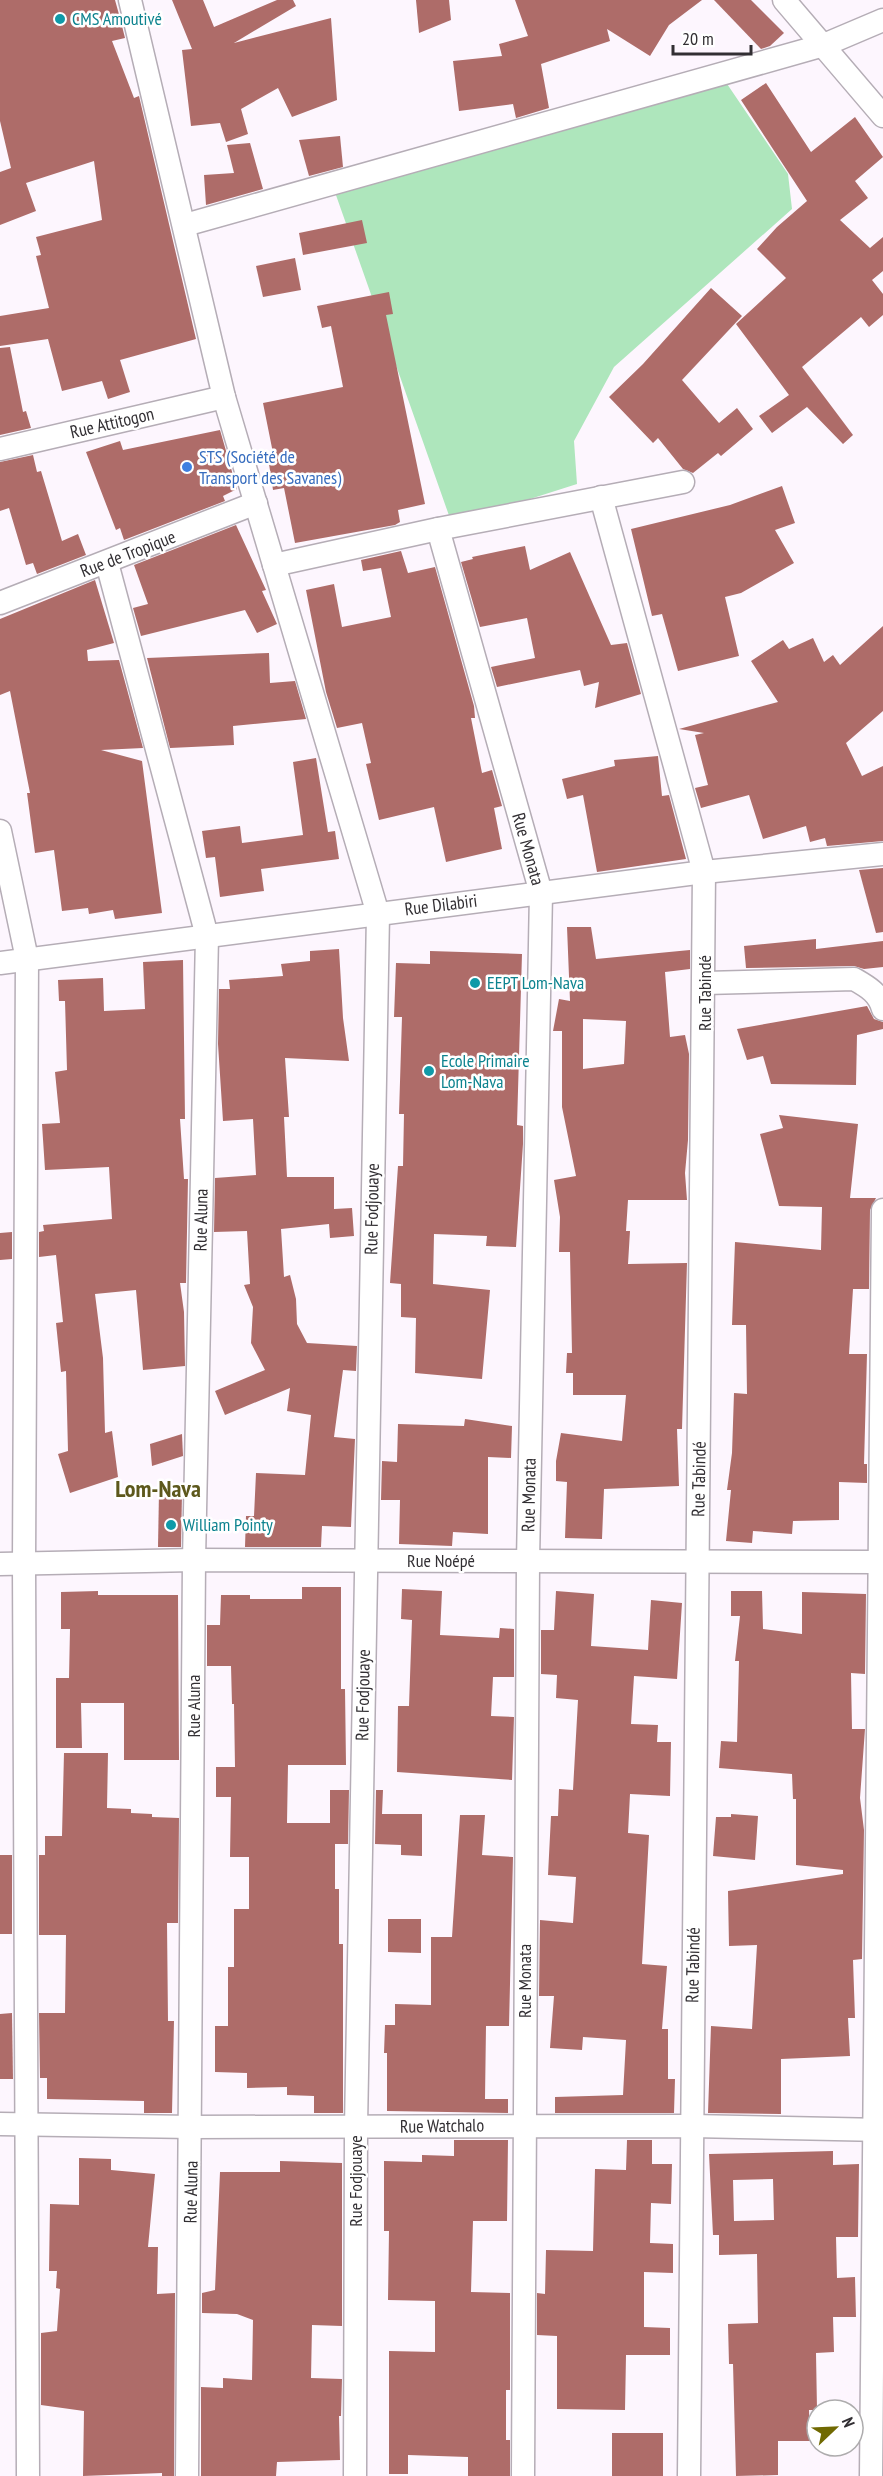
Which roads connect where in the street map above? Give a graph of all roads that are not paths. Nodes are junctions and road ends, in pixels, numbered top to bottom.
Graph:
1 (130, 0) edge
2 (784, 0) edge
3 (883, 20) edge
4 (824, 45) junction
5 (883, 116) edge
6 (185, 225) junction
7 (224, 397) junction
8 (0, 449) edge
9 (683, 482) dead end
10 (601, 497) junction
11 (256, 503) junction
12 (438, 529) junction
13 (106, 563) junction
14 (274, 565) junction
15 (0, 603) edge
16 (0, 831) edge
17 (883, 854) edge
18 (704, 872) junction
19 (541, 893) junction
20 (378, 914) junction
21 (207, 936) junction
22 (27, 959) junction
23 (0, 963) edge
24 (705, 983) junction
25 (882, 1004) edge
26 (883, 1210) edge
27 (194, 1560) junction
28 (528, 1561) junction
29 (365, 1562) junction
30 (698, 1562) junction
31 (881, 1562) edge
32 (0, 1564) edge
33 (24, 1564) junction
34 (0, 2124) edge
35 (27, 2124) junction
36 (525, 2125) junction
37 (692, 2126) junction
38 (192, 2127) junction
39 (356, 2127) junction
40 (880, 2130) edge
41 (28, 2476) edge
42 (187, 2476) edge
43 (355, 2476) edge
44 (523, 2476) edge
45 (689, 2476) edge
46 (871, 2476) edge

1 - 6 street, Rue Fodjouaye
2 - 4 street
3 - 4 street
4 - 5 street
4 - 6 street
6 - 7 street, Rue Fodjouaye
7 - 8 street, Rue Attitogon
7 - 11 street, Rue Fodjouaye
9 - 10 street
10 - 12 street
10 - 18 street, Rue Tabindé
11 - 13 street, Rue de Tropique
11 - 14 street, Rue Fodjouaye
12 - 14 street
12 - 19 street, Rue Monata
13 - 15 street, Rue de Tropique
13 - 21 street, Rue Aluna
14 - 20 street, Rue Fodjouaye
16 - 22 street
17 - 18 street, Rue Dilabiri
18 - 19 street, Rue Dilabiri
18 - 24 street, Rue Tabindé
19 - 20 street, Rue Dilabiri
19 - 28 street, Rue Monata
20 - 21 street, Rue Dilabiri
20 - 29 street, Rue Fodjouaye
21 - 22 street, Rue Dilabiri
21 - 27 street, Rue Aluna
22 - 23 street, Rue Dilabiri
22 - 33 street
24 - 25 street
24 - 30 street, Rue Tabindé
26 - 31 street
27 - 29 street, Rue Noépé
27 - 33 street, Rue Noépé
27 - 38 street, Rue Aluna
28 - 29 street, Rue Noépé
28 - 30 street, Rue Noépé
28 - 36 street, Rue Monata
29 - 39 street, Rue Fodjouaye
30 - 31 street, Rue Noépé
30 - 37 street, Rue Tabindé
31 - 40 street
32 - 33 street, Rue Noépé
33 - 35 street
34 - 35 street, Rue Watchalo
35 - 38 street, Rue Watchalo
35 - 41 street
36 - 37 street, Rue Watchalo
36 - 39 street, Rue Watchalo
36 - 44 street, Rue Monata
37 - 40 street, Rue Watchalo
37 - 45 street, Rue Tabindé
38 - 39 street, Rue Watchalo
38 - 42 street, Rue Aluna
39 - 43 street, Rue Fodjouaye
40 - 46 street

